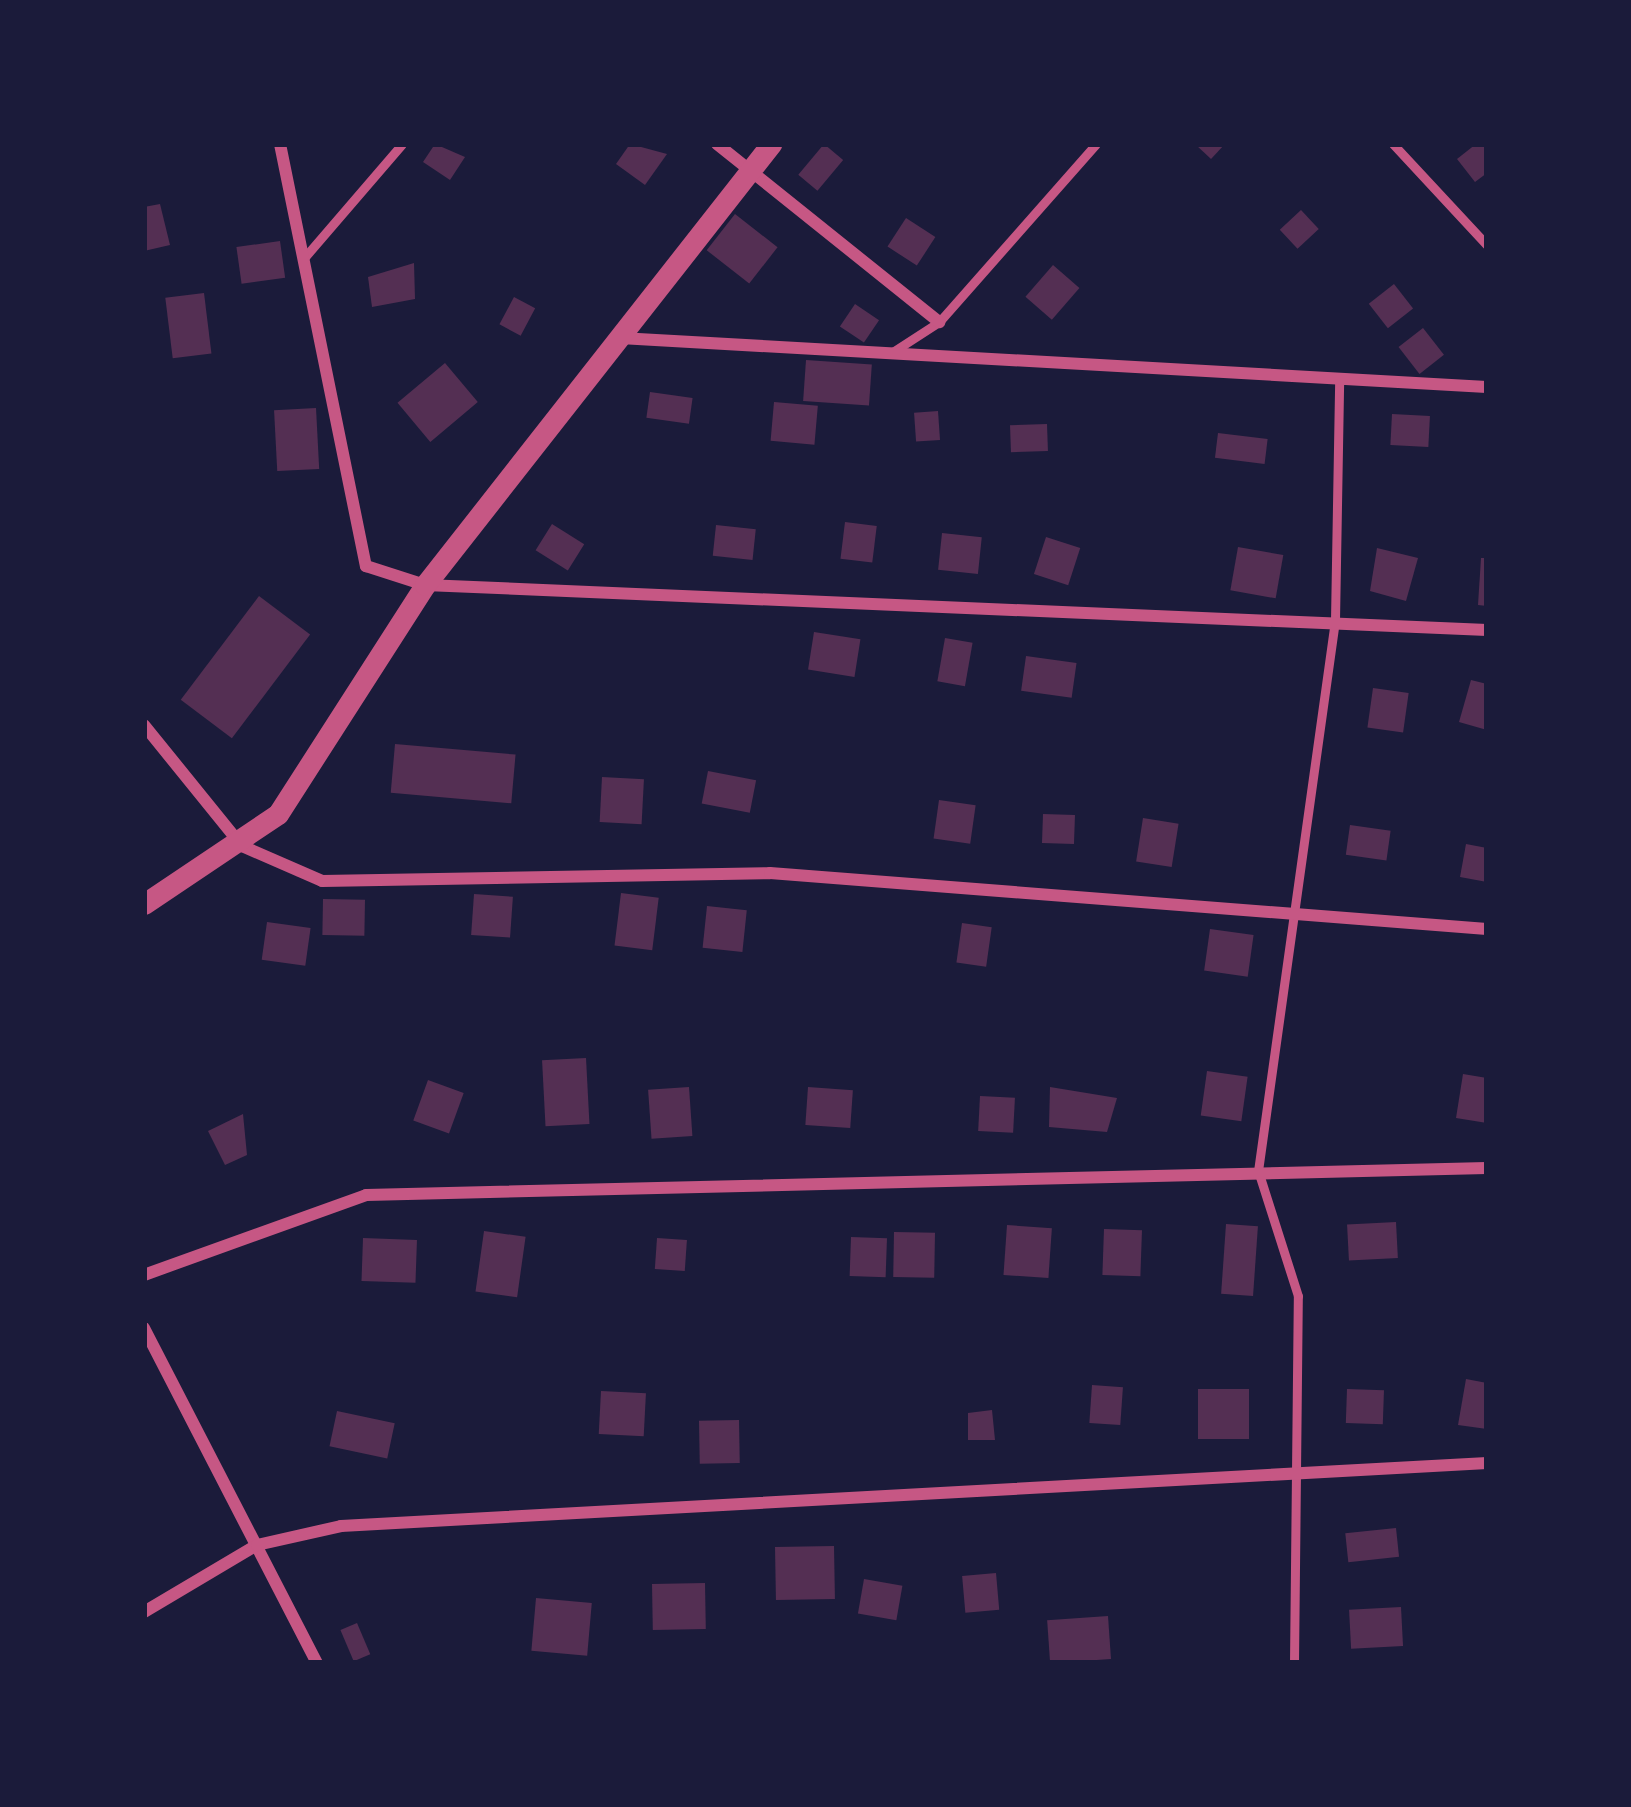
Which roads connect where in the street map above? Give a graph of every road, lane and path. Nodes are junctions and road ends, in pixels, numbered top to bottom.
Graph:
1 (280, 144) edge
2 (403, 144) edge
3 (717, 144) edge
4 (772, 144) edge
5 (1096, 144) edge
6 (1393, 144) edge
7 (752, 168) junction
8 (1487, 245) edge
9 (302, 259) junction
10 (939, 322) junction
11 (609, 337) junction
12 (889, 355) junction
13 (1339, 382) junction
14 (1487, 387) edge
15 (425, 584) junction
16 (1336, 620) junction
17 (1487, 630) edge
18 (144, 725) edge
19 (242, 846) junction
20 (144, 904) edge
21 (1290, 921) junction
22 (1487, 929) edge
23 (1487, 1168) edge
24 (1258, 1171) junction
25 (144, 1275) edge
26 (144, 1328) edge
27 (1487, 1463) edge
28 (1291, 1473) junction
29 (257, 1545) junction
30 (144, 1612) edge
31 (317, 1663) edge
32 (1294, 1663) edge

1 - 9 street
2 - 9 lane
3 - 7 street
4 - 7 street
5 - 10 lane
6 - 8 lane
7 - 10 street
7 - 11 street
9 - 15 street
10 - 12 lane
11 - 12 street
11 - 15 street
12 - 13 street
13 - 14 street
13 - 16 lane
15 - 16 street
15 - 19 street
16 - 17 street
16 - 21 lane
18 - 19 street
19 - 20 street
19 - 21 street
21 - 22 street
21 - 24 lane
23 - 24 street
24 - 25 street
24 - 28 lane
26 - 29 street
27 - 28 street
28 - 29 street
28 - 32 lane
29 - 30 street
29 - 31 street

